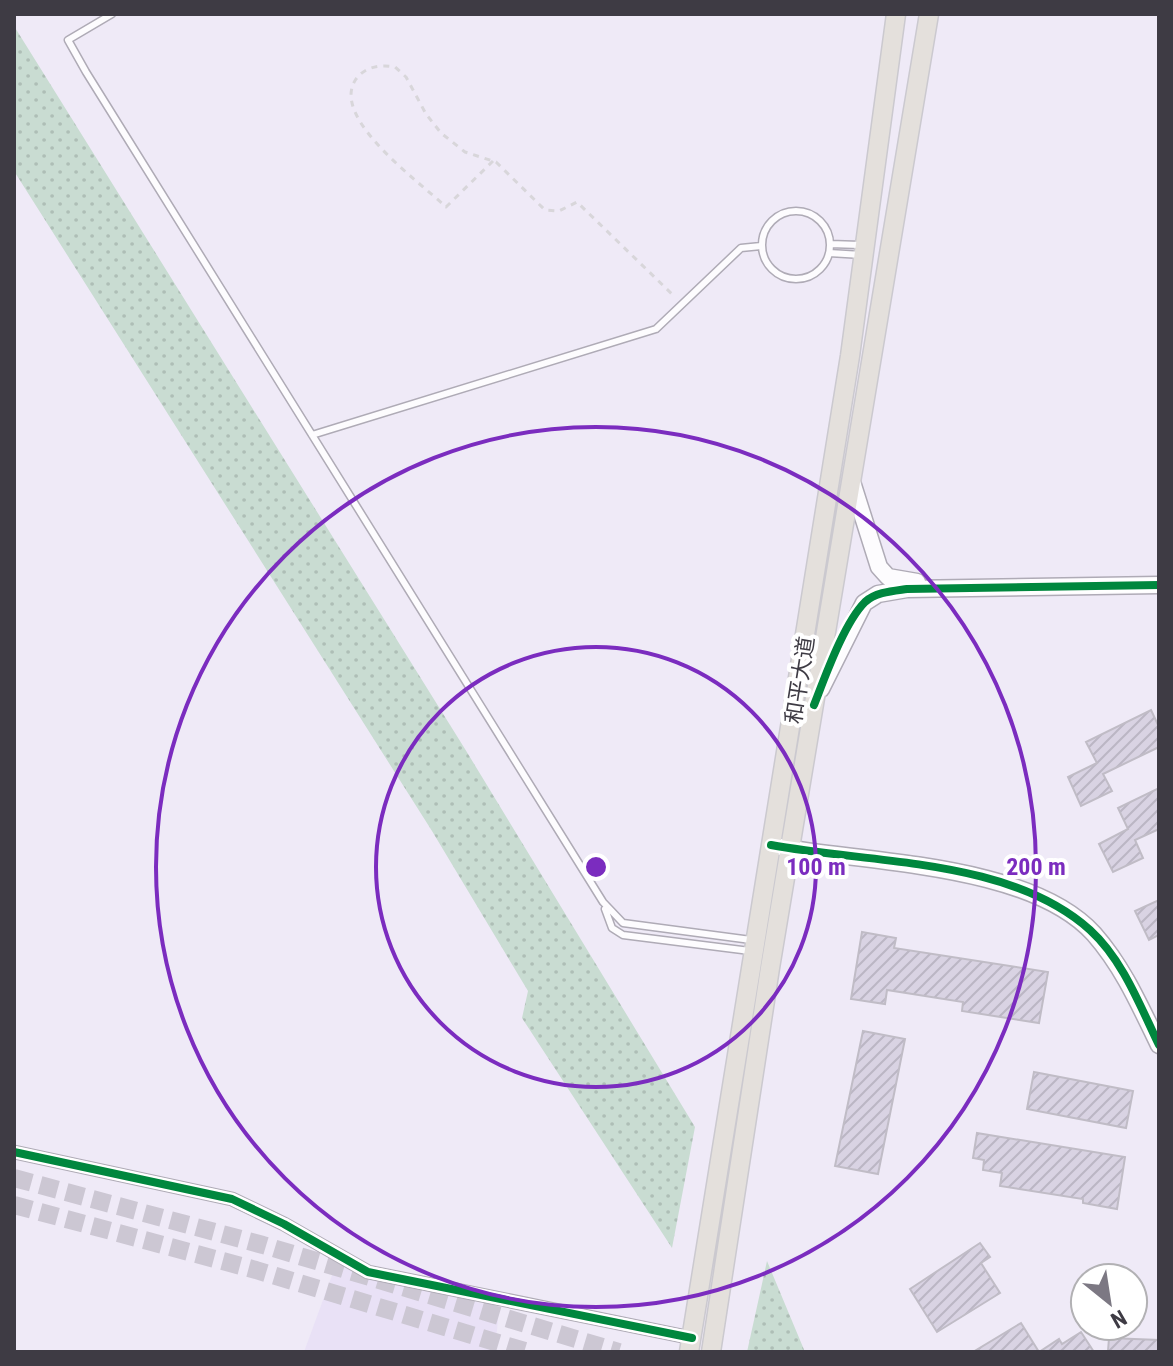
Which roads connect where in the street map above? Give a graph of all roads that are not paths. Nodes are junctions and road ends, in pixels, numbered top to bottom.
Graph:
1 (112, 14) edge
2 (896, 14) edge
3 (929, 14) edge
4 (830, 244) junction
5 (761, 246) junction
6 (863, 250) junction
7 (829, 253) junction
8 (312, 435) junction
9 (852, 481) junction
10 (1159, 579) edge
11 (1159, 585) edge
12 (814, 705) junction
13 (771, 845) junction
14 (790, 848) junction
15 (603, 902) junction
16 (755, 946) junction
17 (1159, 1045) edge
18 (14, 1152) edge
19 (690, 1345) edge
20 (711, 1352) edge

1 - 8 lane
2 - 6 main road, 和平大道
3 - 9 main road, 和平大道
4 - 5 lane
4 - 6 lane
4 - 7 lane
5 - 7 lane
5 - 8 lane
6 - 7 lane
6 - 13 main road, 和平大道
8 - 15 lane
9 - 10 street
9 - 12 main road, 和平大道
11 - 12 street
12 - 14 main road, 和平大道
13 - 14 street
13 - 16 main road, 和平大道
14 - 17 street
14 - 20 main road, 和平大道
15 - 16 lane
15 - 16 lane
16 - 19 main road, 和平大道
18 - 19 street

